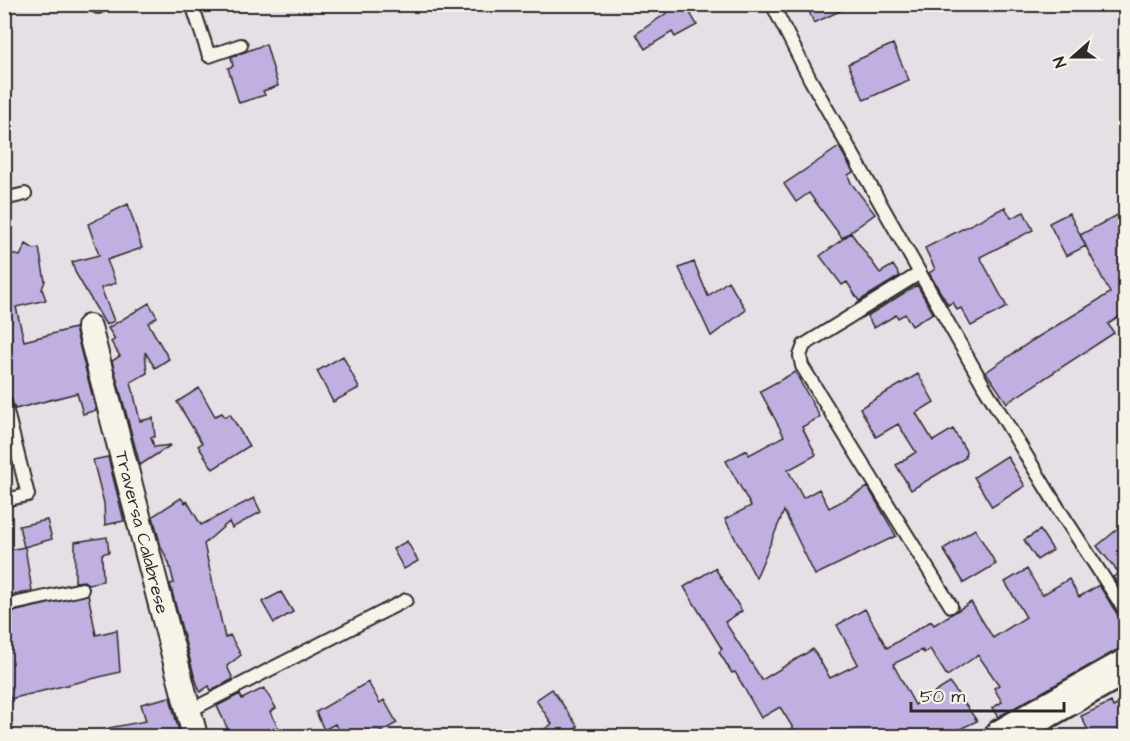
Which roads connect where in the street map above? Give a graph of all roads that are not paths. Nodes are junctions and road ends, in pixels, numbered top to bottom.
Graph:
1 (192, 4) edge
2 (772, 4) edge
3 (241, 45) dead end
4 (25, 194) dead end
5 (4, 199) edge
6 (920, 273) junction
7 (89, 327) dead end
8 (4, 400) edge
9 (4, 500) edge
10 (82, 589) dead end
11 (406, 600) dead end
12 (4, 606) edge
13 (951, 606) dead end
14 (1125, 612) edge
15 (1125, 666) edge
16 (189, 711) junction
17 (195, 736) edge
18 (1002, 736) edge

1 - 3 lane
2 - 6 lane
4 - 5 lane
6 - 13 lane
6 - 14 lane
7 - 16 street, Traversa Calabrese
8 - 9 lane
10 - 12 lane
11 - 16 lane
15 - 18 street
16 - 17 street, Traversa Calabrese

